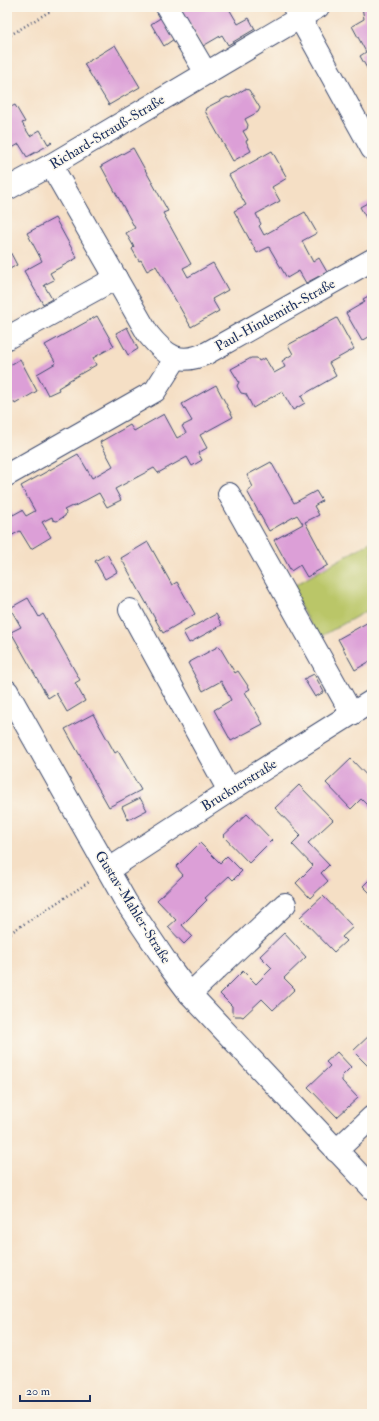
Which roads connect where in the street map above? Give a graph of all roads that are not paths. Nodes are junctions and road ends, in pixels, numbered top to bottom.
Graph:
1 (167, 7) edge
2 (318, 7) edge
3 (297, 13) edge
4 (206, 73) junction
5 (372, 149) edge
6 (51, 165) junction
7 (7, 189) edge
8 (372, 260) edge
9 (116, 278) junction
10 (7, 338) edge
11 (176, 358) junction
12 (7, 475) edge
13 (229, 494) dead end
14 (130, 610) dead end
15 (7, 691) edge
16 (366, 709) edge
17 (229, 791) junction
18 (108, 870) junction
19 (285, 904) dead end
20 (190, 994) junction
21 (372, 1117) edge
22 (336, 1151) junction
23 (372, 1188) edge

1 - 4 street
2 - 3 street, Richard-Strauß-Straße
3 - 4 street, Richard-Strauß-Straße
3 - 5 street
4 - 6 street, Richard-Strauß-Straße
6 - 7 street, Richard-Strauß-Straße
6 - 9 street
8 - 11 street, Paul-Hindemith-Straße
9 - 10 street
9 - 11 street
11 - 12 street
13 - 16 street
14 - 17 street
15 - 18 street, Gustav-Mahler-Straße
16 - 17 street, Brucknerstraße
17 - 18 street, Brucknerstraße
18 - 20 street, Gustav-Mahler-Straße
19 - 20 street
20 - 22 street, Gustav-Mahler-Straße
21 - 22 street
22 - 23 street, Gustav-Mahler-Straße

